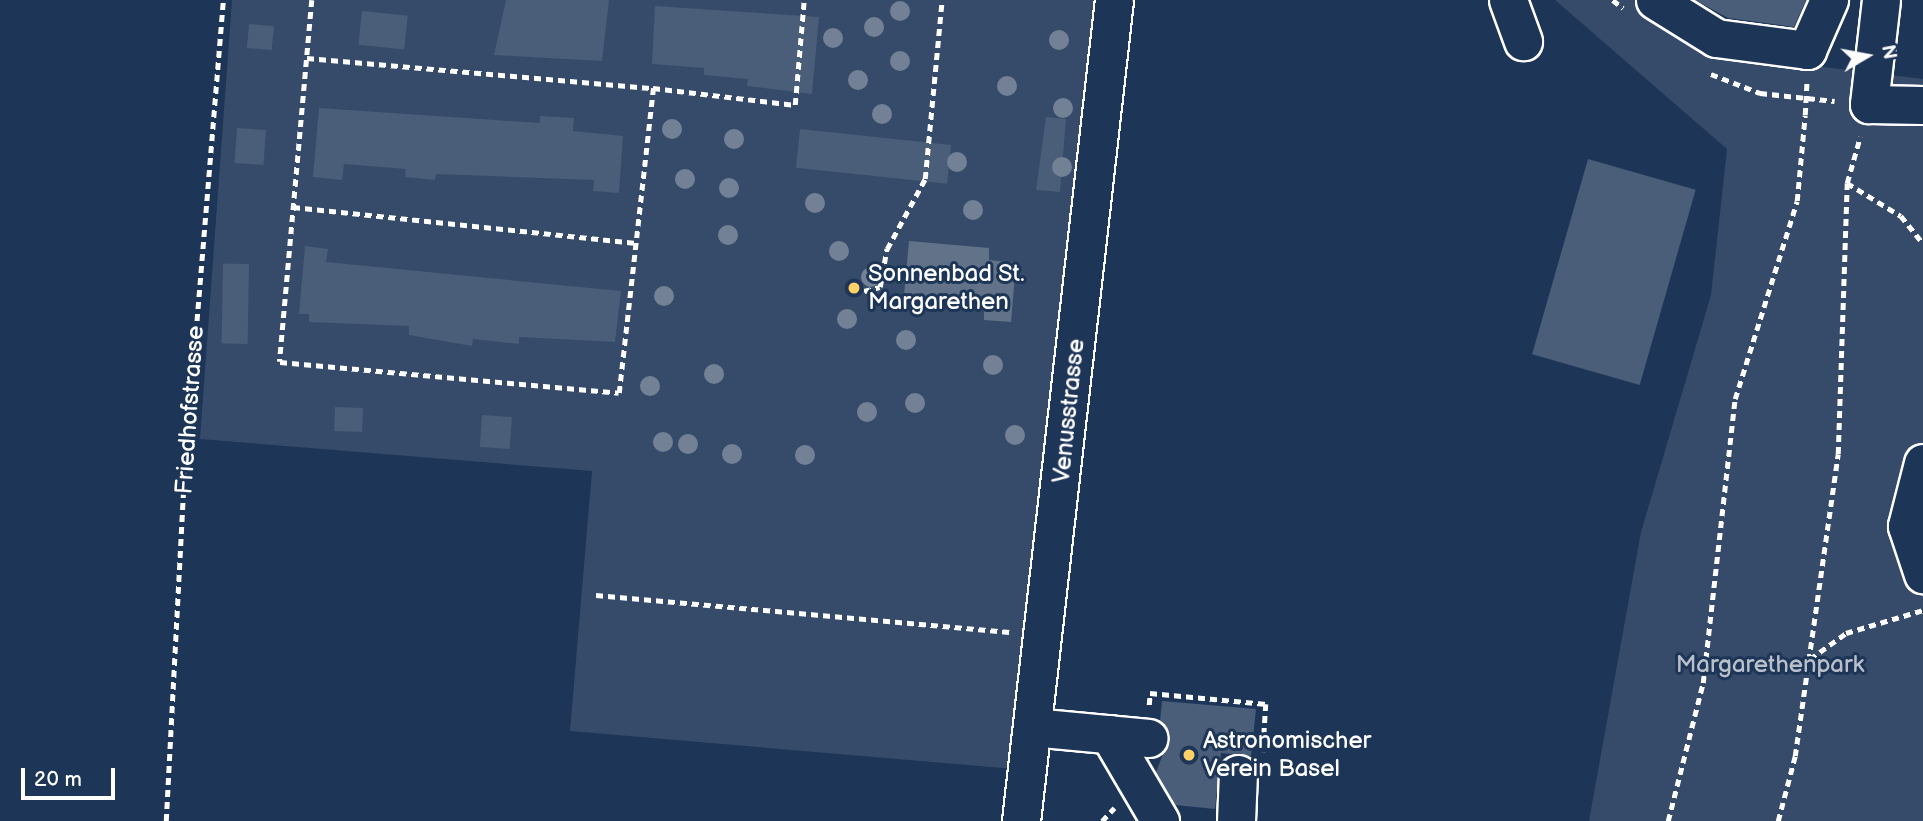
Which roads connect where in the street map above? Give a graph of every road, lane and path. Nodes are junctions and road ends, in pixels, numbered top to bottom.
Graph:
1 (223, 0) edge
2 (312, 0) edge
3 (804, 0) edge
4 (942, 0) edge
5 (1114, 0) edge
6 (1508, 0) edge
7 (1655, 0) edge
8 (1881, 0) edge
9 (1822, 15) edge
10 (1523, 41) dead end
11 (307, 58) junction
12 (1807, 80) dead end
13 (653, 88) junction
14 (1869, 104) junction
15 (1923, 105) edge
16 (1847, 183) junction
17 (293, 207) junction
18 (636, 243) junction
19 (1923, 243) edge
20 (864, 291) dead end
21 (1923, 464) edge
22 (1923, 574) edge
23 (596, 595) dead end
24 (1923, 610) edge
25 (1044, 635) junction
26 (1809, 660) junction
27 (1032, 727) junction
28 (1109, 734) junction
29 (1148, 738) joint
30 (1238, 774) joint
31 (166, 821) edge
32 (1021, 821) edge
33 (1160, 821) edge
34 (1236, 821) edge
35 (1668, 821) edge
36 (1778, 821) edge

1 - 31 path, Friedhofstrasse
2 - 11 path
3 - 13 path
4 - 20 path
5 - 25 street, Venusstrasse
6 - 10 street
7 - 9 street
8 - 14 street
11 - 13 path
11 - 17 path
12 - 35 path, bridge
13 - 18 path
14 - 15 street
14 - 16 path
16 - 19 path
16 - 26 path
17 - 18 path
17 - 18 path
21 - 22 street
23 - 25 path
24 - 26 path
25 - 27 street, Venusstrasse
26 - 36 path
27 - 28 street
27 - 32 street, Venusstrasse
28 - 29 street
28 - 33 street
29 - 30 path
30 - 34 street

